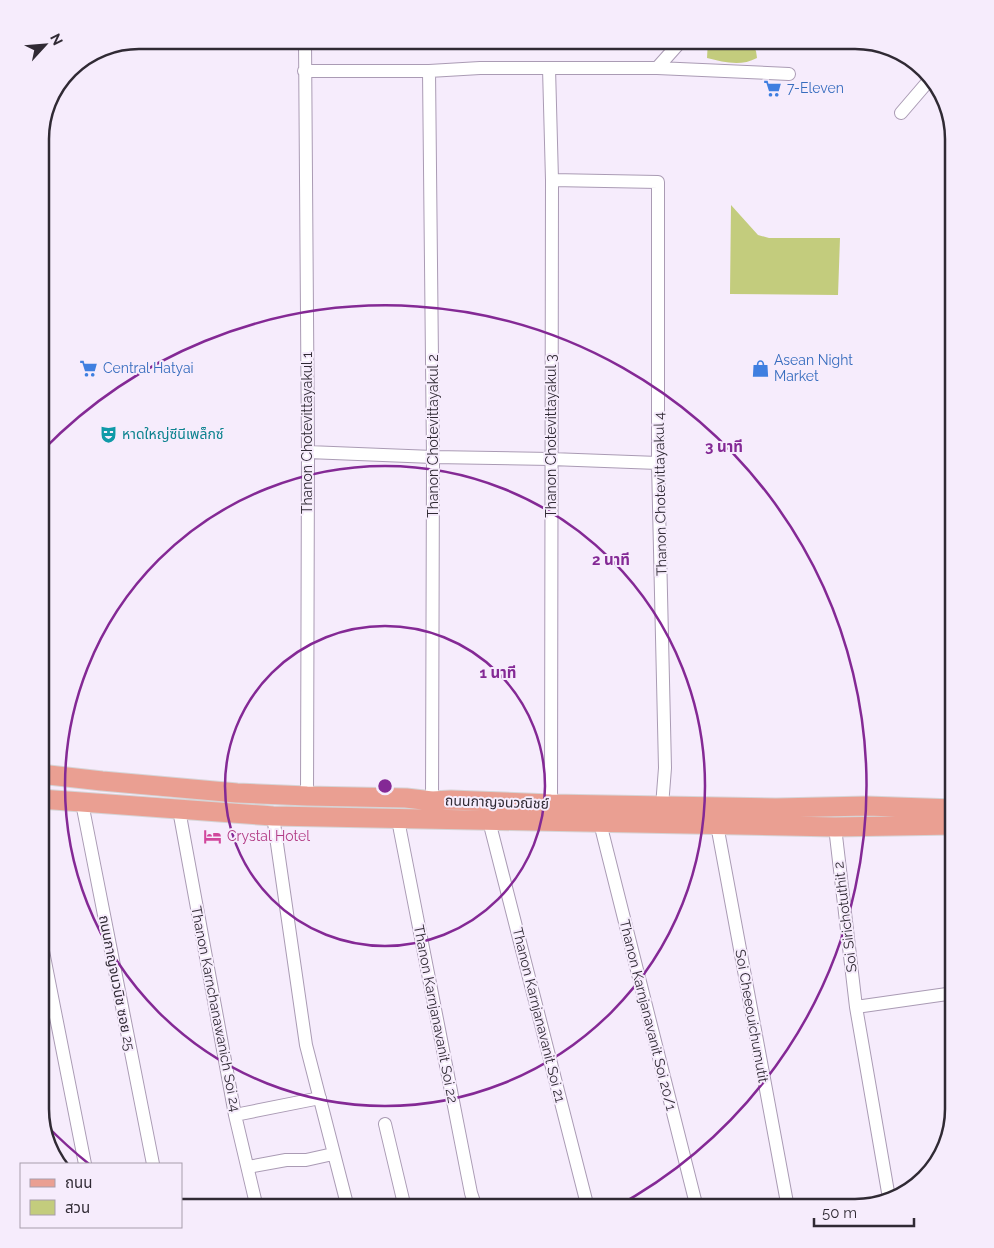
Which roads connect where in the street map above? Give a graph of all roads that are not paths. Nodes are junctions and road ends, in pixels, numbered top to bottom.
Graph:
1 (305, 49) edge
2 (673, 49) edge
3 (549, 68) junction
4 (657, 68) junction
5 (304, 71) junction
6 (429, 71) junction
7 (789, 74) dead end
8 (926, 83) edge
9 (901, 113) dead end
10 (552, 180) junction
11 (308, 452) junction
12 (434, 457) junction
13 (550, 459) junction
14 (658, 463) junction
15 (49, 775) edge
16 (307, 796) junction
17 (49, 801) edge
18 (82, 803) junction
19 (662, 806) junction
20 (945, 809) edge
21 (179, 810) junction
22 (432, 810) junction
23 (552, 813) junction
24 (273, 816) junction
25 (398, 820) junction
26 (489, 821) junction
27 (600, 823) junction
28 (717, 824) junction
29 (945, 825) edge
30 (835, 827) junction
31 (49, 982) edge
32 (945, 994) edge
33 (856, 1007) junction
34 (320, 1098) junction
35 (235, 1115) junction
36 (385, 1124) dead end
37 (333, 1154) junction
38 (85, 1163) edge
39 (153, 1163) edge
40 (248, 1167) junction
41 (888, 1193) edge
42 (256, 1199) edge
43 (346, 1199) edge
44 (403, 1199) edge
45 (473, 1199) edge
46 (586, 1199) edge
47 (695, 1199) edge
48 (786, 1199) edge

1 - 5 street, Thanon Chotevittayakul 1
2 - 4 street
3 - 4 street
3 - 6 street
3 - 10 street, Thanon Chotevittayakul 3
4 - 7 street
5 - 6 street
5 - 11 street, Thanon Chotevittayakul 1
6 - 12 street, Thanon Chotevittayakul 2
8 - 9 street
10 - 13 street, Thanon Chotevittayakul 3
10 - 14 street, Thanon Chotevittayakul 4
11 - 12 street
11 - 16 street, Thanon Chotevittayakul 1
12 - 13 street
12 - 22 street, Thanon Chotevittayakul 2
13 - 14 street
13 - 23 street, Thanon Chotevittayakul 3
14 - 19 street, Thanon Chotevittayakul 4
15 - 16 main road, ถนนกาญจนวณิชย์
16 - 22 main road, ถนนกาญจนวณิชย์
17 - 18 main road, ถนนกาญจนวณิชย์
18 - 21 main road, ถนนกาญจนวณิชย์
18 - 39 street, ถนนกาญจนวนิช ซอย 25
19 - 20 main road, ถนนกาญจนวณิชย์
19 - 23 main road, ถนนกาญจนวณิชย์
21 - 24 main road, ถนนกาญจนวณิชย์
21 - 35 street, Thanon Karnchanawanich Soi 24
22 - 23 main road, ถนนกาญจนวณิชย์
22 - 25 main road, ถนนกาญจนวณิชย์
22 - 26 main road, ถนนกาญจนวณิชย์
23 - 26 main road, ถนนกาญจนวณิชย์
23 - 27 main road, ถนนกาญจนวณิชย์
24 - 25 main road, ถนนกาญจนวณิชย์
24 - 34 street
25 - 45 street, Thanon Karnjanavanit Soi 22
26 - 46 street, Thanon Karnjanavanit Soi 21
27 - 28 main road, ถนนกาญจนวณิชย์
27 - 47 street, Thanon Karnjanavanit Soi 20/1
28 - 30 main road, ถนนกาญจนวณิชย์
28 - 48 street, Soi Cheeouichumutit
29 - 30 main road, ถนนกาญจนวณิชย์
30 - 33 street, Soi Sirichotuthit 2
31 - 38 street
32 - 33 street
33 - 41 street, Soi Sirichotuthit 2
34 - 35 street
34 - 37 street
35 - 40 street, Thanon Karnchanawanich Soi 24
36 - 44 street
37 - 40 street
37 - 43 street
40 - 42 street, Thanon Karnchanawanich Soi 24

